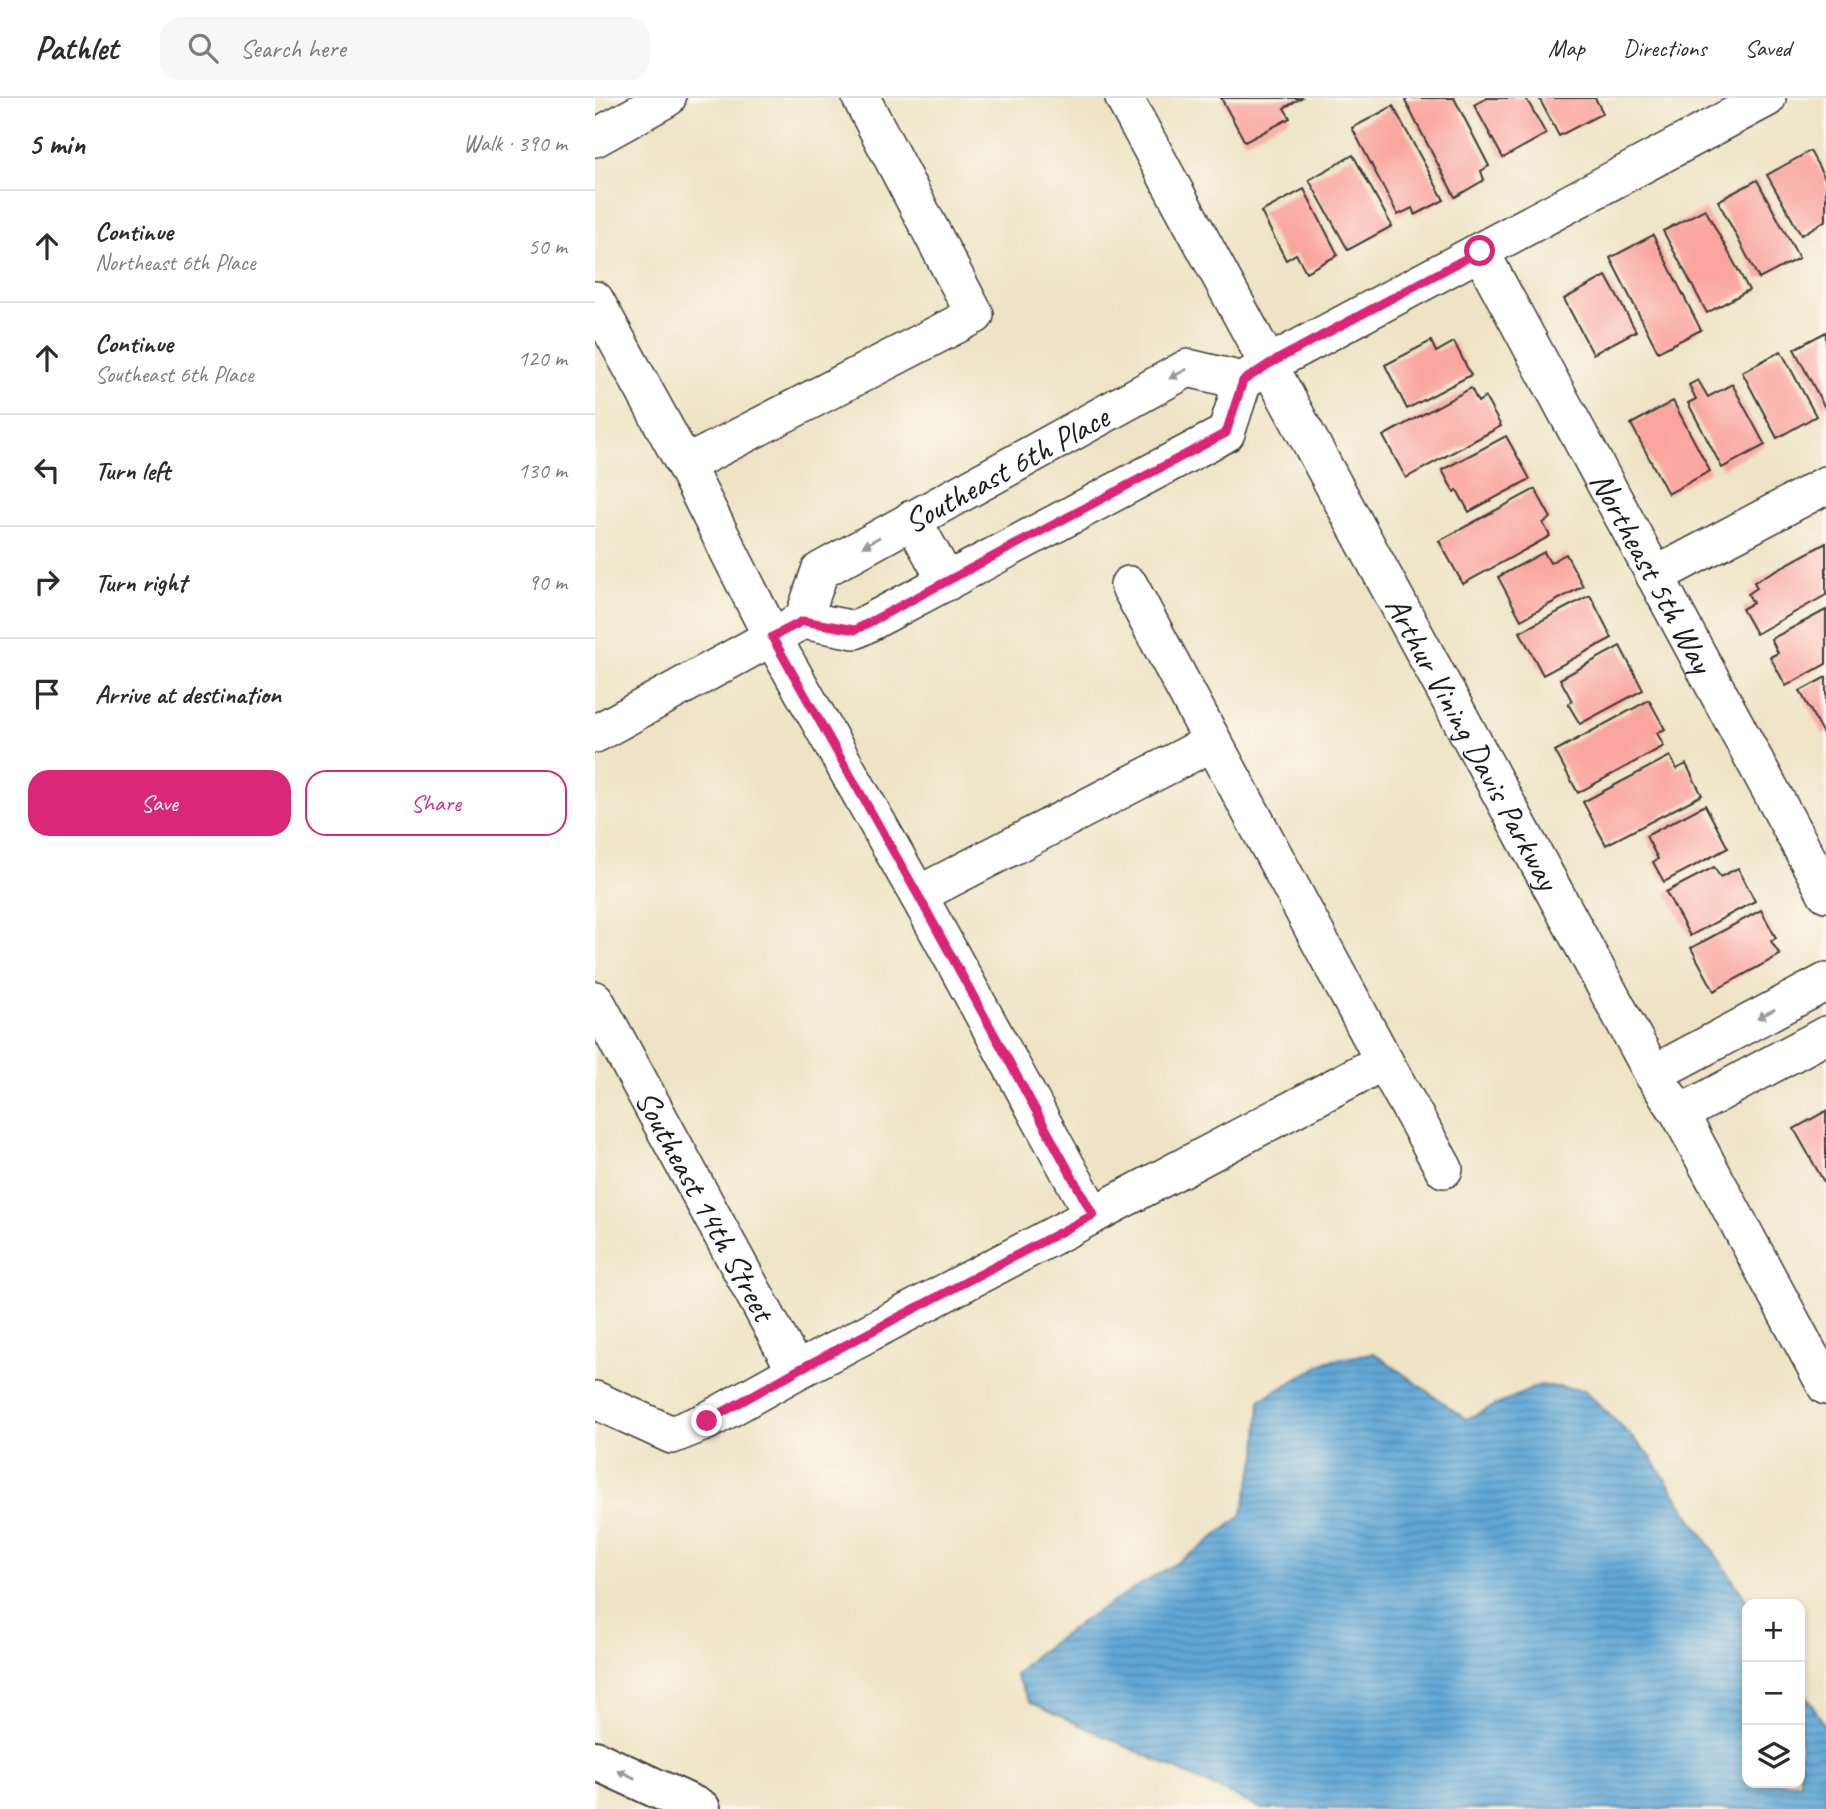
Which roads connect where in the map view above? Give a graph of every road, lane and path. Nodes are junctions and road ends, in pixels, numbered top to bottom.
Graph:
1 (667, 98) edge
2 (861, 98) edge
3 (1124, 98) edge
4 (1767, 98) edge
5 (595, 138) edge
6 (1480, 251) junction
7 (595, 300) edge
8 (1256, 372) junction
9 (685, 465) junction
10 (1826, 485) edge
11 (912, 519) junction
12 (1655, 576) junction
13 (947, 582) junction
14 (1129, 585) dead end
15 (787, 629) junction
16 (595, 734) edge
17 (1213, 742) junction
18 (1826, 893) edge
19 (918, 895) junction
20 (1826, 982) edge
21 (595, 1000) edge
22 (1826, 1035) edge
23 (1384, 1061) junction
24 (1653, 1074) junction
25 (1680, 1114) junction
26 (1444, 1169) dead end
27 (1093, 1215) junction
28 (796, 1371) junction
29 (1826, 1386) edge
30 (595, 1400) edge
31 (595, 1760) edge
32 (701, 1809) edge

1 - 5 street
2 - 9 street
3 - 8 street, Arthur Vining Davis Parkway
4 - 6 street
6 - 8 street
6 - 12 street, Northeast 5th Way
7 - 9 street
8 -> 11 street, Southeast 6th Place
8 - 13 street
8 - 24 street, Arthur Vining Davis Parkway
9 - 15 street
10 - 12 street
11 - 13 street
11 -> 15 street, Southeast 6th Place
12 - 18 street, Northeast 5th Way
13 - 15 street
14 - 17 street
15 - 16 street
15 - 19 street
17 - 19 street
17 - 23 street
19 - 27 street
20 -> 24 street
21 - 28 street, Southeast 14th Street
22 - 25 street
23 - 26 street
23 - 27 street
24 - 25 street, Arthur Vining Davis Parkway
25 - 29 street, Arthur Vining Davis Parkway
27 - 28 street
28 - 30 street
32 -> 31 highway

